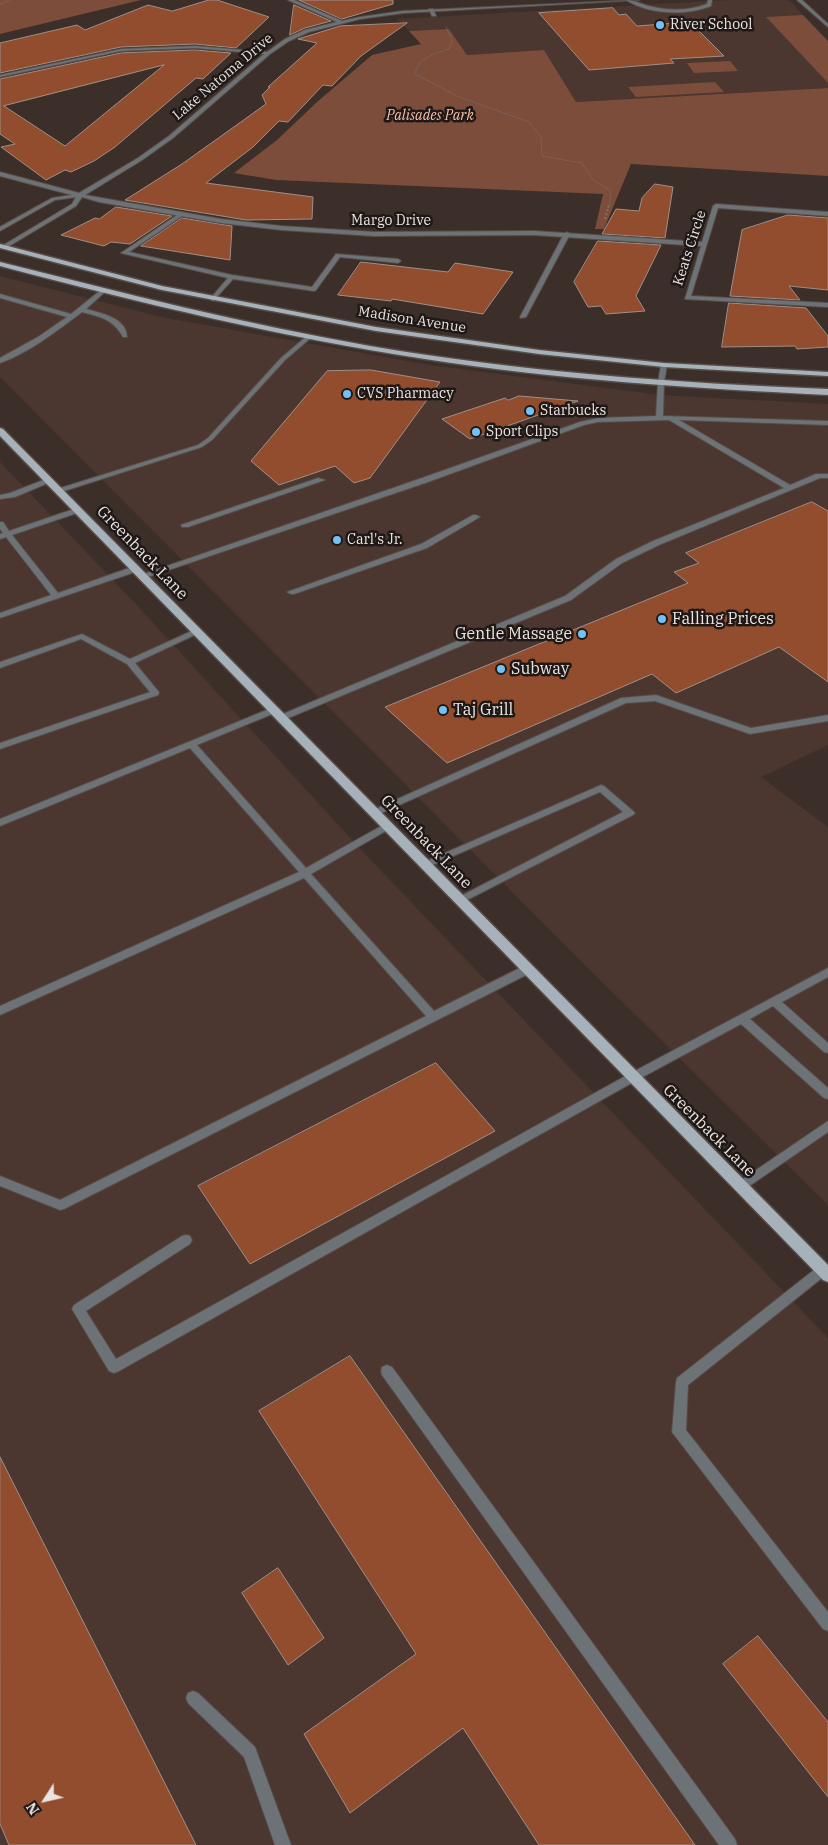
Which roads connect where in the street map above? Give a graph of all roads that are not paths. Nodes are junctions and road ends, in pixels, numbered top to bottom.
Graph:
1 (290, 0) edge
2 (628, 0) edge
3 (637, 0) edge
4 (710, 0) edge
5 (799, 0) edge
6 (458, 3) dead end
7 (463, 8) junction
8 (340, 22) junction
9 (828, 26) edge
10 (268, 53) junction
11 (0, 76) edge
12 (0, 174) edge
13 (80, 195) junction
14 (828, 214) edge
15 (180, 215) junction
16 (0, 229) edge
17 (567, 234) junction
18 (704, 244) junction
19 (1, 247) edge
20 (398, 261) dead end
21 (0, 264) edge
22 (232, 277) junction
23 (103, 291) junction
24 (0, 296) edge
25 (213, 299) junction
26 (828, 305) edge
27 (82, 310) junction
28 (73, 317) junction
29 (523, 318) dead end
30 (125, 336) dead end
31 (310, 336) junction
32 (0, 362) edge
33 (664, 365) junction
34 (828, 374) edge
35 (660, 382) junction
36 (828, 392) edge
37 (659, 418) junction
38 (671, 418) junction
39 (828, 423) edge
40 (0, 431) edge
41 (828, 476) edge
42 (322, 480) dead end
43 (53, 486) junction
44 (790, 488) junction
45 (0, 497) edge
46 (77, 510) junction
47 (476, 518) dead end
48 (0, 524) edge
49 (185, 525) dead end
50 (4, 535) edge
51 (138, 572) junction
52 (291, 592) dead end
53 (56, 596) junction
54 (0, 616) edge
55 (197, 632) junction
56 (130, 662) junction
57 (0, 665) edge
58 (277, 714) junction
59 (828, 718) edge
60 (191, 744) junction
61 (0, 746) edge
62 (374, 813) junction
63 (0, 823) edge
64 (388, 826) junction
65 (425, 864) junction
66 (305, 873) junction
67 (460, 900) junction
68 (528, 969) junction
69 (828, 972) edge
70 (774, 1001) junction
71 (0, 1011) edge
72 (433, 1017) junction
73 (742, 1018) junction
74 (828, 1049) edge
75 (633, 1077) junction
76 (828, 1095) edge
77 (828, 1126) edge
78 (0, 1181) edge
79 (741, 1186) junction
80 (186, 1240) dead end
81 (826, 1273) edge
82 (387, 1371) dead end
83 (828, 1624) edge
84 (193, 1698) dead end
85 (283, 1845) edge
86 (730, 1845) edge

1 - 8 street
2 - 3 street, Lake Natoma Drive
2 - 4 street
2 - 7 street, Lake Natoma Drive
5 - 9 street
6 - 7 street
7 - 8 street, Lake Natoma Drive
8 - 10 street, Lake Natoma Drive
10 - 11 street
10 - 13 street, Lake Natoma Drive
12 - 13 street, Margo Drive
13 - 15 street, Margo Drive
13 - 16 street, Lake Natoma Drive
13 - 19 street, Lake Natoma Drive
14 - 18 street, Keats Circle
15 - 17 street, Margo Drive
15 - 22 street
17 - 18 street, Margo Drive
17 - 29 street
18 - 26 street, Keats Circle
19 - 25 main road, Madison Avenue
20 - 22 street
21 - 23 main road, Madison Avenue
22 - 25 street
23 - 27 street
23 - 31 main road, Madison Avenue
24 - 28 street
25 - 33 main road, Madison Avenue
27 - 28 street
27 - 30 street
28 - 32 street
31 - 35 main road, Madison Avenue
31 - 43 street
33 - 34 main road, Madison Avenue
33 - 35 street
35 - 36 main road, Madison Avenue
35 - 37 street
37 - 38 street
37 - 51 street
38 - 39 street
38 - 44 street
40 - 43 main road, Greenback Lane
41 - 44 street
42 - 49 street
43 - 45 street
43 - 46 main road, Greenback Lane
44 - 58 street
46 - 50 street
46 - 51 main road, Greenback Lane
47 - 52 street
48 - 50 street
50 - 53 street
51 - 53 street
51 - 55 main road, Greenback Lane
53 - 54 street
55 - 56 street
55 - 58 main road, Greenback Lane
56 - 57 street
56 - 61 street
58 - 60 street
58 - 62 main road, Greenback Lane
59 - 62 street
60 - 63 street
60 - 66 street
62 - 64 main road, Greenback Lane
64 - 65 main road, Greenback Lane
64 - 66 street
65 - 67 main road, Greenback Lane
65 - 67 street
66 - 71 street
66 - 72 street
67 - 68 main road, Greenback Lane
68 - 72 street
68 - 75 main road, Greenback Lane
69 - 70 street
70 - 73 street
70 - 74 street
72 - 78 street
73 - 75 street
73 - 76 street
75 - 79 main road, Greenback Lane
75 - 80 street
77 - 79 street
79 - 81 main road, Greenback Lane
81 - 83 street
82 - 86 street
84 - 85 street

